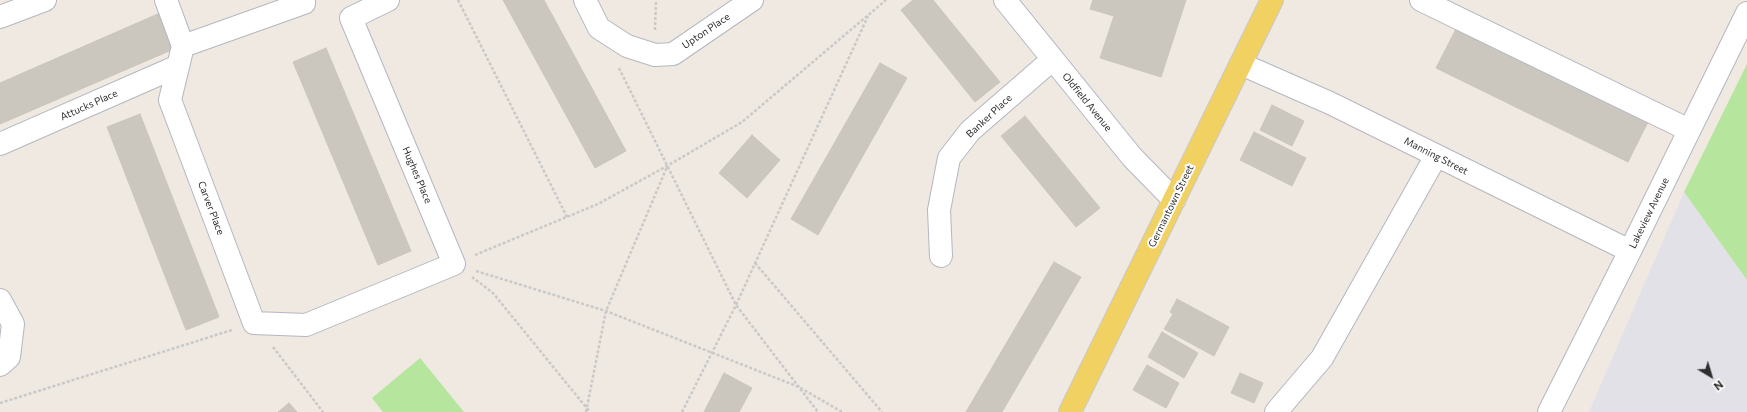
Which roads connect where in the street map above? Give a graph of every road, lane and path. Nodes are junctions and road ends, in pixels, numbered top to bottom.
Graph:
1 (44, 0) edge
2 (166, 0) edge
3 (304, 0) edge
4 (388, 0) edge
5 (458, 0) edge
6 (585, 0) edge
7 (656, 0) edge
8 (752, 0) edge
9 (886, 0) edge
10 (1005, 0) edge
11 (1272, 0) edge
12 (1420, 0) edge
13 (1740, 0) edge
14 (1747, 3) edge
15 (1747, 13) edge
16 (869, 14) junction
17 (0, 17) edge
18 (655, 55) junction
19 (181, 56) junction
20 (1053, 59) junction
21 (616, 63) dead end
22 (1241, 64) junction
23 (1689, 130) junction
24 (0, 144) edge
25 (1436, 156) junction
26 (667, 166) junction
27 (1174, 200) junction
28 (567, 217) junction
29 (1630, 251) junction
30 (941, 256) dead end
31 (755, 263) junction
32 (454, 264) junction
33 (0, 300) edge
34 (736, 305) junction
35 (606, 311) junction
36 (254, 322) junction
37 (711, 353) junction
38 (0, 365) edge
39 (799, 387) junction
40 (0, 403) edge
41 (586, 407) junction
42 (323, 412) edge
43 (586, 412) edge
44 (590, 412) edge
45 (682, 412) edge
46 (818, 412) edge
47 (842, 412) edge
48 (882, 412) edge
49 (1070, 412) edge
50 (1276, 412) edge
51 (1549, 412) edge

1 - 17 street
2 - 19 street
3 - 19 street, Attucks Place
4 - 32 street, Hughes Place
5 - 28 path
6 - 18 street, Upton Place
7 - 18 path
8 - 18 street, Upton Place
9 - 16 path
10 - 20 street, Oldfield Avenue
11 - 22 main road, Germantown Street
12 - 23 street
13 - 14 street
15 - 23 street, Lakeview Avenue
16 - 26 path
16 - 31 path
19 - 24 street, Attucks Place
19 - 36 street, Carver Place
20 - 27 street, Oldfield Avenue
20 - 30 street, Banker Place
21 - 26 path
22 - 25 street, Manning Street
22 - 27 main road, Germantown Street
23 - 29 street, Lakeview Avenue
25 - 29 street, Manning Street
25 - 50 street
26 - 28 path
26 - 34 path
26 - 35 path
27 - 49 main road, Germantown Street
28 - 32 path
29 - 51 street, Lakeview Avenue
31 - 34 path
31 - 48 path
32 - 35 path
32 - 36 street
32 - 41 path
33 - 38 street
34 - 37 path
34 - 39 path
35 - 37 path
35 - 41 path
36 - 40 path
36 - 42 path
37 - 39 path
37 - 45 path
39 - 46 path
39 - 47 path
41 - 43 path
41 - 44 path

